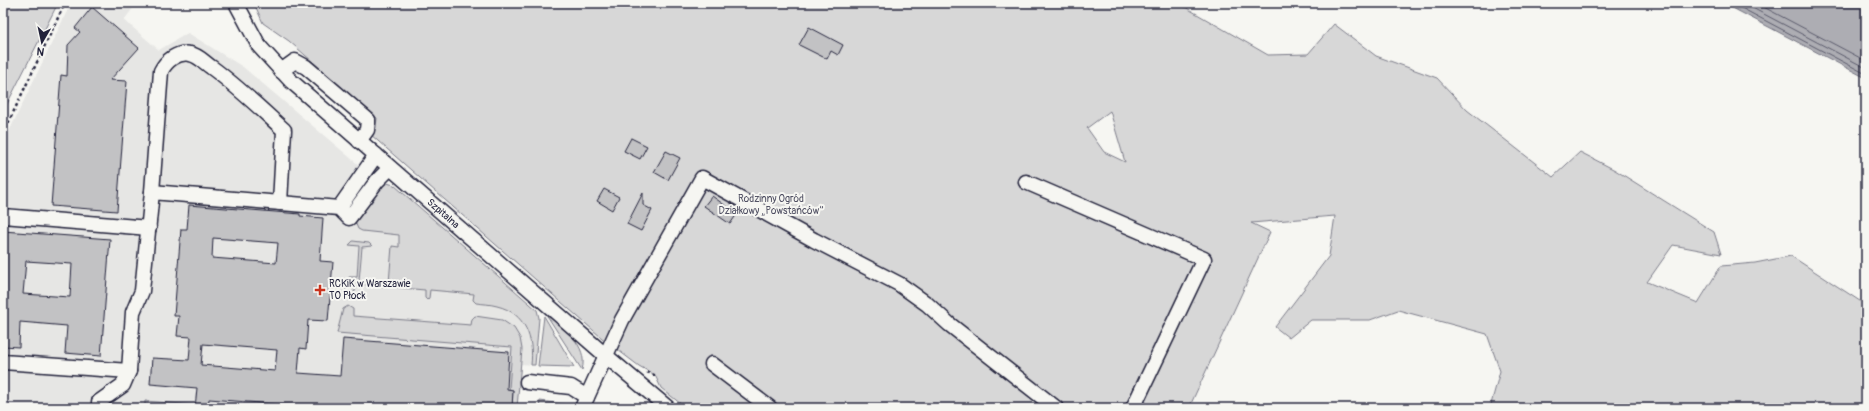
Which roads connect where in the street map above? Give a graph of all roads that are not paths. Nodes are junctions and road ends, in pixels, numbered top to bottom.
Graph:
1 (236, 3) edge
2 (281, 71) junction
3 (359, 141) junction
4 (376, 155) junction
5 (390, 168) junction
6 (1026, 182) dead end
7 (152, 192) junction
8 (280, 203) junction
9 (344, 213) junction
10 (3, 216) edge
11 (149, 228) junction
12 (604, 355) junction
13 (3, 362) edge
14 (712, 364) dead end
15 (130, 371) junction
16 (528, 382) dead end
17 (584, 403) edge
18 (99, 408) edge
19 (668, 408) edge
20 (770, 408) edge
21 (1056, 408) edge
22 (1133, 408) edge

1 - 2 street, Szpitalna
2 - 3 street, Szpitalna
2 - 3 street
3 - 4 street, Szpitalna
4 - 5 street, Szpitalna
4 - 9 street
5 - 9 street
5 - 12 street, Szpitalna
6 - 22 street
7 - 8 street
7 - 8 street
7 - 11 street
8 - 9 street
10 - 11 street
11 - 15 street
12 - 17 street
12 - 19 street, Szpitalna
12 - 21 street
13 - 15 street
14 - 20 street
15 - 18 street
16 - 17 street

